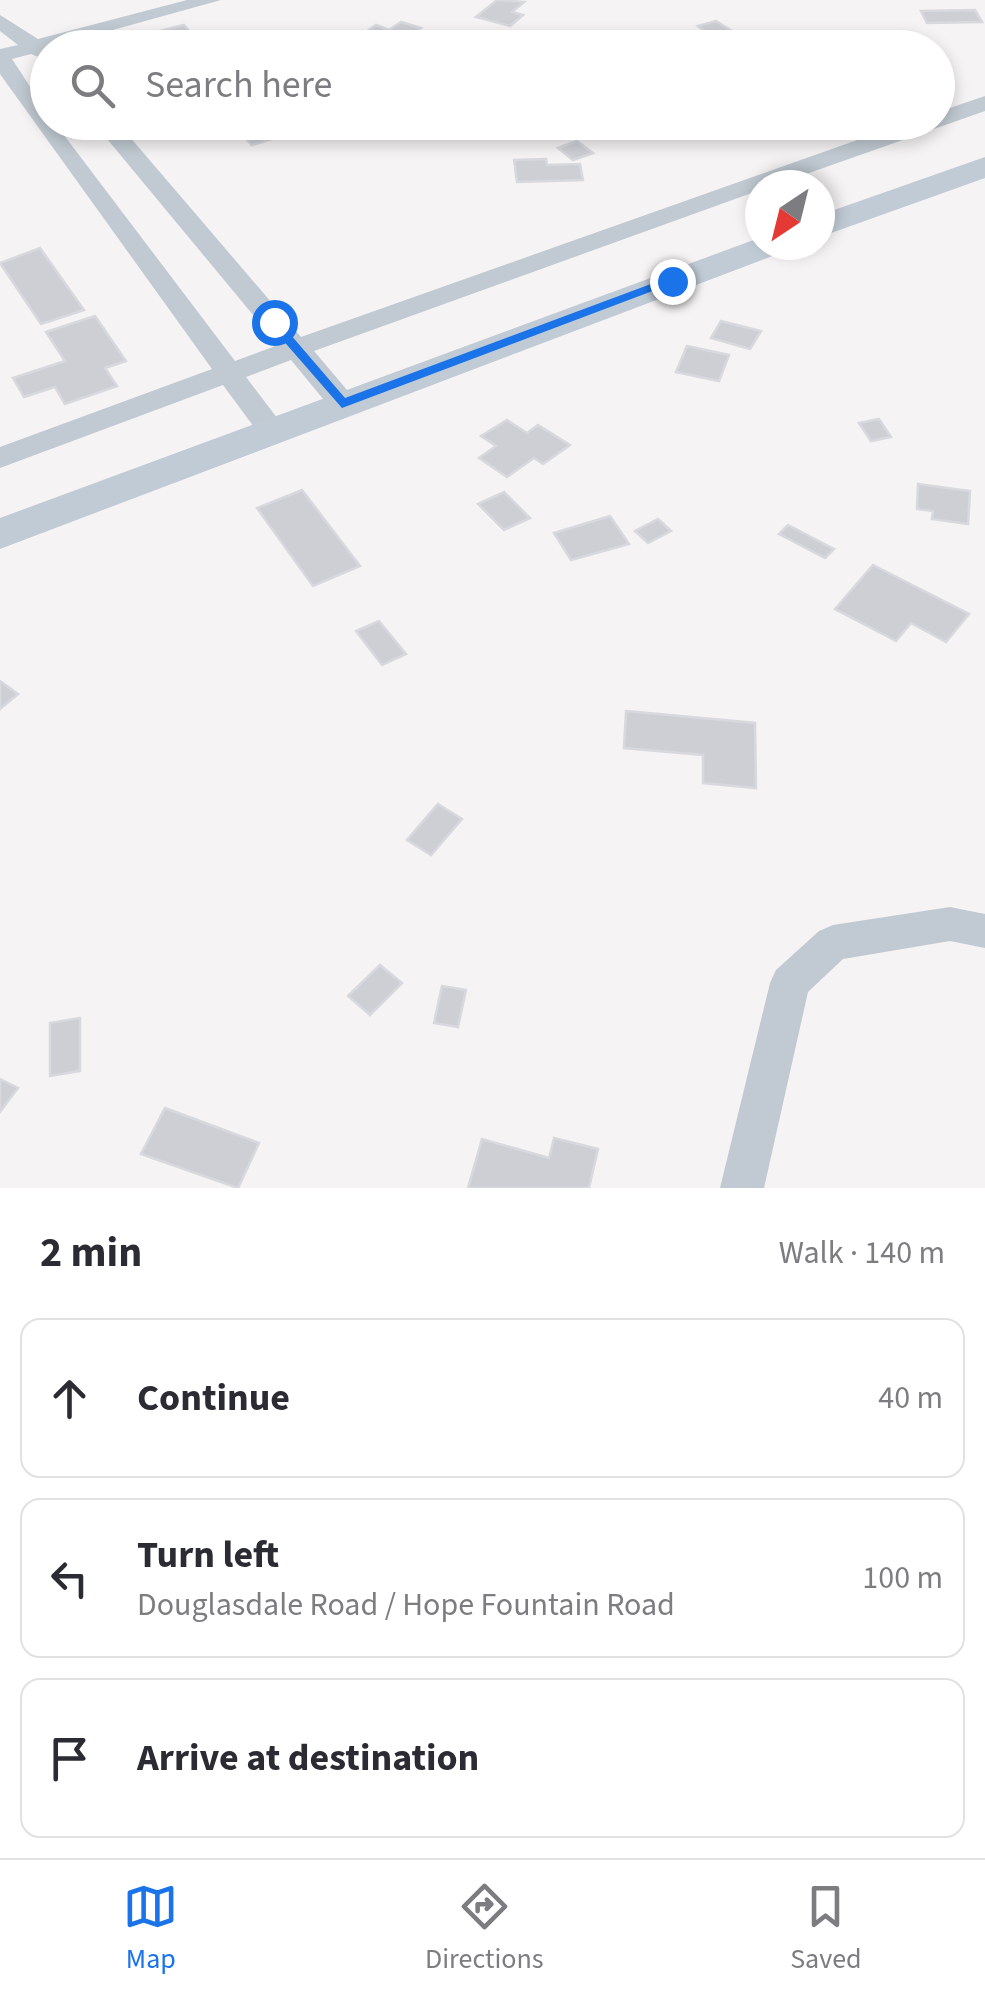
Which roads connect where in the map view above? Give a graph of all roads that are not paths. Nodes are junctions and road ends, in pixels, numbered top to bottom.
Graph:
1 (211, 0) edge
2 (0, 21) edge
3 (114, 30) edge
4 (30, 43) edge
5 (30, 53) edge
6 (0, 57) edge
7 (985, 103) edge
8 (30, 104) edge
9 (955, 114) edge
10 (56, 140) edge
11 (119, 140) edge
12 (880, 140) edge
13 (985, 167) edge
14 (835, 222) edge
15 (745, 255) edge
16 (296, 350) junction
17 (232, 372) junction
18 (342, 404) junction
19 (272, 431) junction
20 (0, 458) edge
21 (0, 534) edge
22 (985, 931) edge
23 (742, 1188) edge

1 - 3 street
2 - 4 street
5 - 6 street
6 - 8 street
7 - 9 street
10 - 17 street
11 - 16 street
12 - 16 street
13 - 14 main road
15 - 18 main road
16 - 17 street
16 - 18 street
17 - 19 street
17 - 20 street
18 - 19 main road
19 - 21 main road
22 - 23 street

